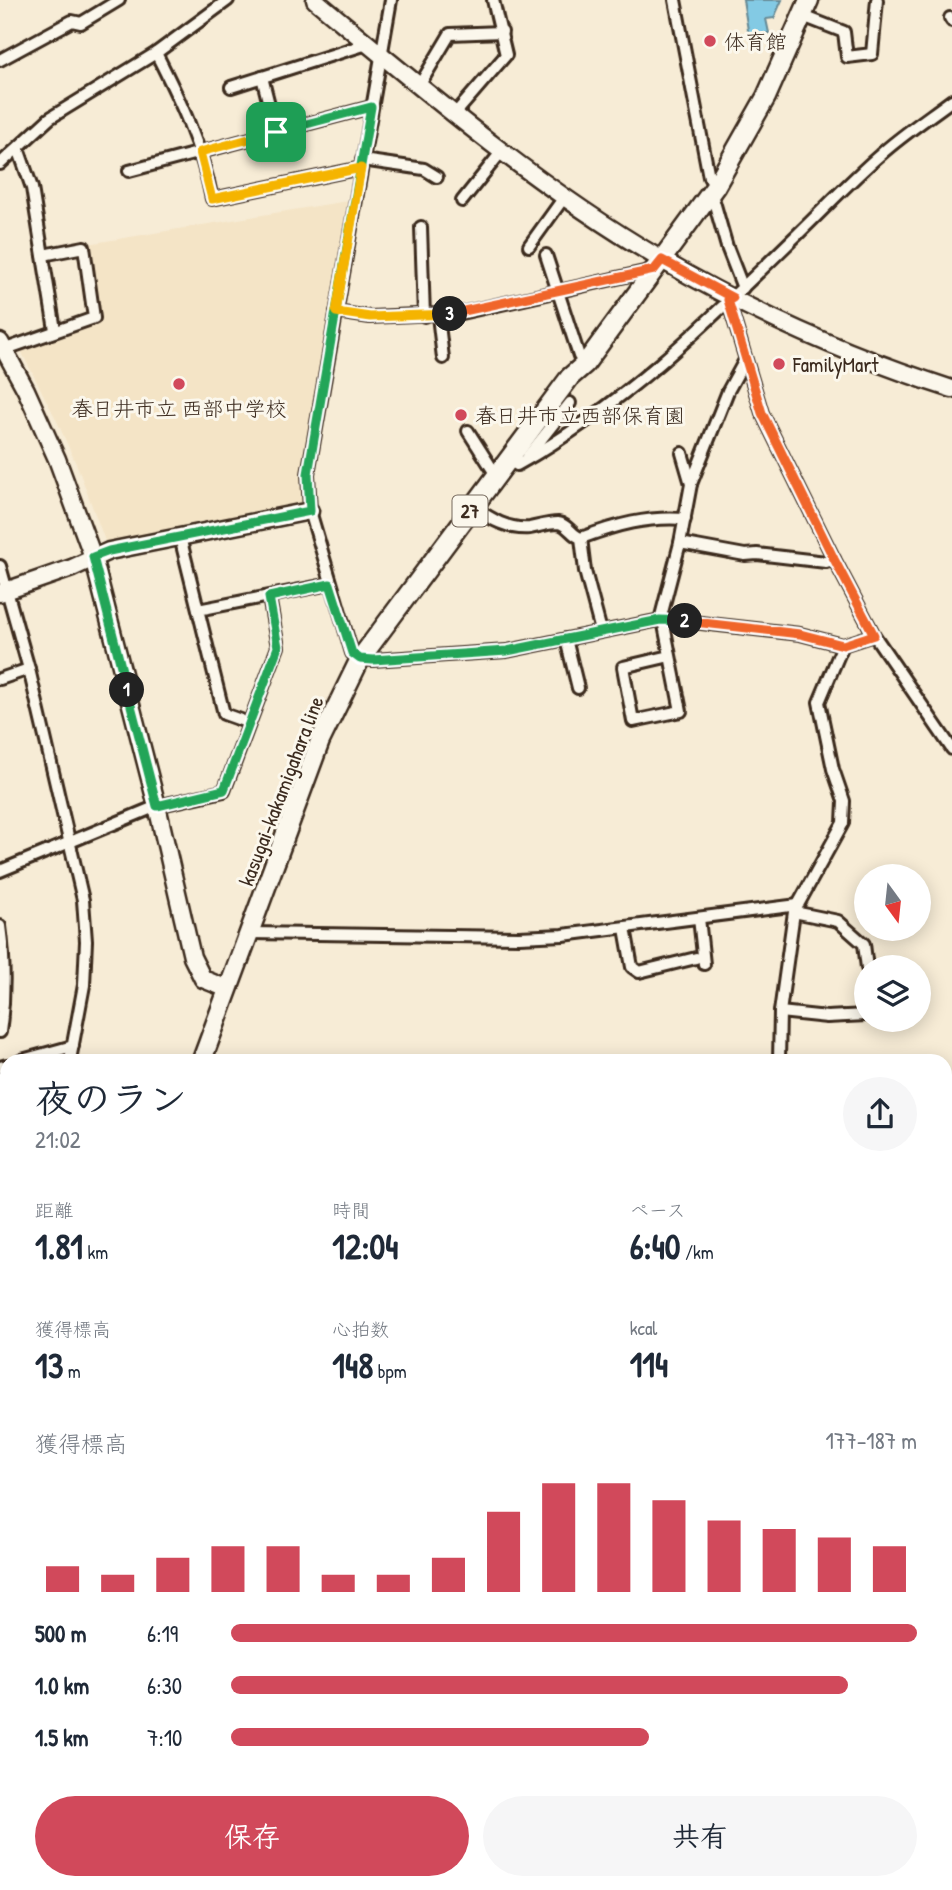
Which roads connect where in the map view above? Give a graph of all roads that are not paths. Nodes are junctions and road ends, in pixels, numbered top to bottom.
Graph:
1 (119, 0) edge
2 (315, 0) edge
3 (391, 0) edge
4 (493, 0) edge
5 (676, 0) edge
6 (877, 0) edge
7 (220, 2) edge
8 (806, 8) edge
9 (502, 32) junction
10 (368, 44) junction
11 (156, 53) junction
12 (382, 55) junction
13 (0, 60) edge
14 (262, 77) junction
15 (419, 86) junction
16 (231, 87) dead end
17 (952, 100) edge
18 (371, 107) junction
19 (454, 114) junction
20 (276, 132) junction
21 (18, 148) junction
22 (502, 151) junction
23 (200, 152) junction
24 (0, 164) edge
25 (362, 164) junction
26 (129, 171) dead end
27 (437, 177) dead end
28 (713, 189) junction
29 (565, 196) junction
30 (462, 201) dead end
31 (421, 227) dead end
32 (529, 246) dead end
33 (43, 255) junction
34 (546, 255) dead end
35 (658, 265) junction
36 (557, 291) junction
37 (735, 295) junction
38 (336, 312) junction
39 (424, 316) junction
40 (438, 316) junction
41 (55, 330) junction
42 (1, 347) edge
43 (443, 358) dead end
44 (745, 360) junction
45 (585, 364) junction
46 (952, 389) edge
47 (570, 403) dead end
48 (468, 431) dead end
49 (682, 453) dead end
50 (516, 460) junction
51 (496, 475) junction
52 (691, 484) junction
53 (473, 507) junction
54 (310, 511) junction
55 (685, 519) junction
56 (180, 537) junction
57 (581, 538) junction
58 (680, 542) junction
59 (93, 557) junction
60 (834, 559) junction
61 (0, 566) edge
62 (330, 584) junction
63 (4, 592) edge
64 (269, 597) junction
65 (198, 610) junction
66 (662, 620) junction
67 (601, 631) junction
68 (874, 635) junction
69 (566, 639) junction
70 (843, 645) junction
71 (670, 656) junction
72 (360, 659) junction
73 (29, 669) junction
74 (0, 680) edge
75 (578, 688) dead end
76 (249, 723) junction
77 (952, 749) edge
78 (157, 806) junction
79 (71, 842) junction
80 (0, 871) edge
81 (796, 909) junction
82 (699, 918) junction
83 (0, 926) edge
84 (625, 928) junction
85 (250, 933) junction
86 (865, 955) edge
87 (228, 989) junction
88 (780, 1012) junction
89 (854, 1016) edge
90 (0, 1032) edge
91 (73, 1046) junction
92 (44, 1054) edge
93 (71, 1054) edge
94 (204, 1054) edge
95 (779, 1054) edge

1 - 13 street
2 - 10 street
3 - 12 street
4 - 9 street
5 - 28 street
6 - 8 street
7 - 11 street
8 - 28 main road, kasugai-kakamigahara line / 27
9 - 15 street
9 - 19 street
10 - 12 street
10 - 14 street
11 - 21 street
11 - 23 street
12 - 15 street
12 - 18 street
14 - 16 street
14 - 20 street
15 - 19 street
17 - 37 street
18 - 20 street
18 - 25 street
19 - 22 street
20 - 23 street
21 - 24 street
21 - 33 street
22 - 29 street
22 - 30 street
23 - 25 street
23 - 26 street
25 - 27 street
25 - 38 street
28 - 35 main road, kasugai-kakamigahara line / 27
28 - 37 street
29 - 32 street
29 - 35 street
31 - 39 street
33 - 41 street
33 - 41 street
34 - 36 street
35 - 36 street
35 - 37 street
35 - 45 main road, kasugai-kakamigahara line / 27
36 - 40 street
36 - 45 street
37 - 44 street
37 - 46 street
37 - 50 street
38 - 39 street
38 - 54 street
39 - 40 street
40 - 43 street
41 - 42 street
42 - 59 street
44 - 52 street
44 - 60 street
45 - 50 main road, kasugai-kakamigahara line / 27
47 - 50 street
48 - 51 street
49 - 52 street
50 - 51 main road, kasugai-kakamigahara line / 27
51 - 53 main road, kasugai-kakamigahara line / 27
52 - 55 street
53 - 57 street
53 - 72 main road, kasugai-kakamigahara line / 27
54 - 56 street
54 - 62 street
55 - 57 street
55 - 58 street
56 - 59 street
56 - 65 street
57 - 67 street
58 - 60 street
58 - 66 street
59 - 63 street
59 - 78 street
60 - 68 street
61 - 63 street
62 - 64 street
62 - 72 street
63 - 73 street
64 - 65 street
64 - 76 street
65 - 76 street
66 - 67 street
66 - 70 street
66 - 71 street
67 - 69 street
68 - 70 street
68 - 77 street
69 - 72 street
69 - 75 street
70 - 81 street
71 - 71 street
72 - 85 main road, kasugai-kakamigahara line / 27
73 - 74 street
73 - 79 street
76 - 78 street
78 - 79 street
78 - 87 street
79 - 80 street
79 - 91 street
81 - 82 street
81 - 86 street
81 - 88 street
82 - 84 street
82 - 84 street
83 - 90 street
84 - 85 street
85 - 87 main road, kasugai-kakamigahara line / 27
87 - 94 main road, kasugai-kakamigahara line / 27
88 - 89 street
88 - 95 street
91 - 92 street
91 - 93 street

